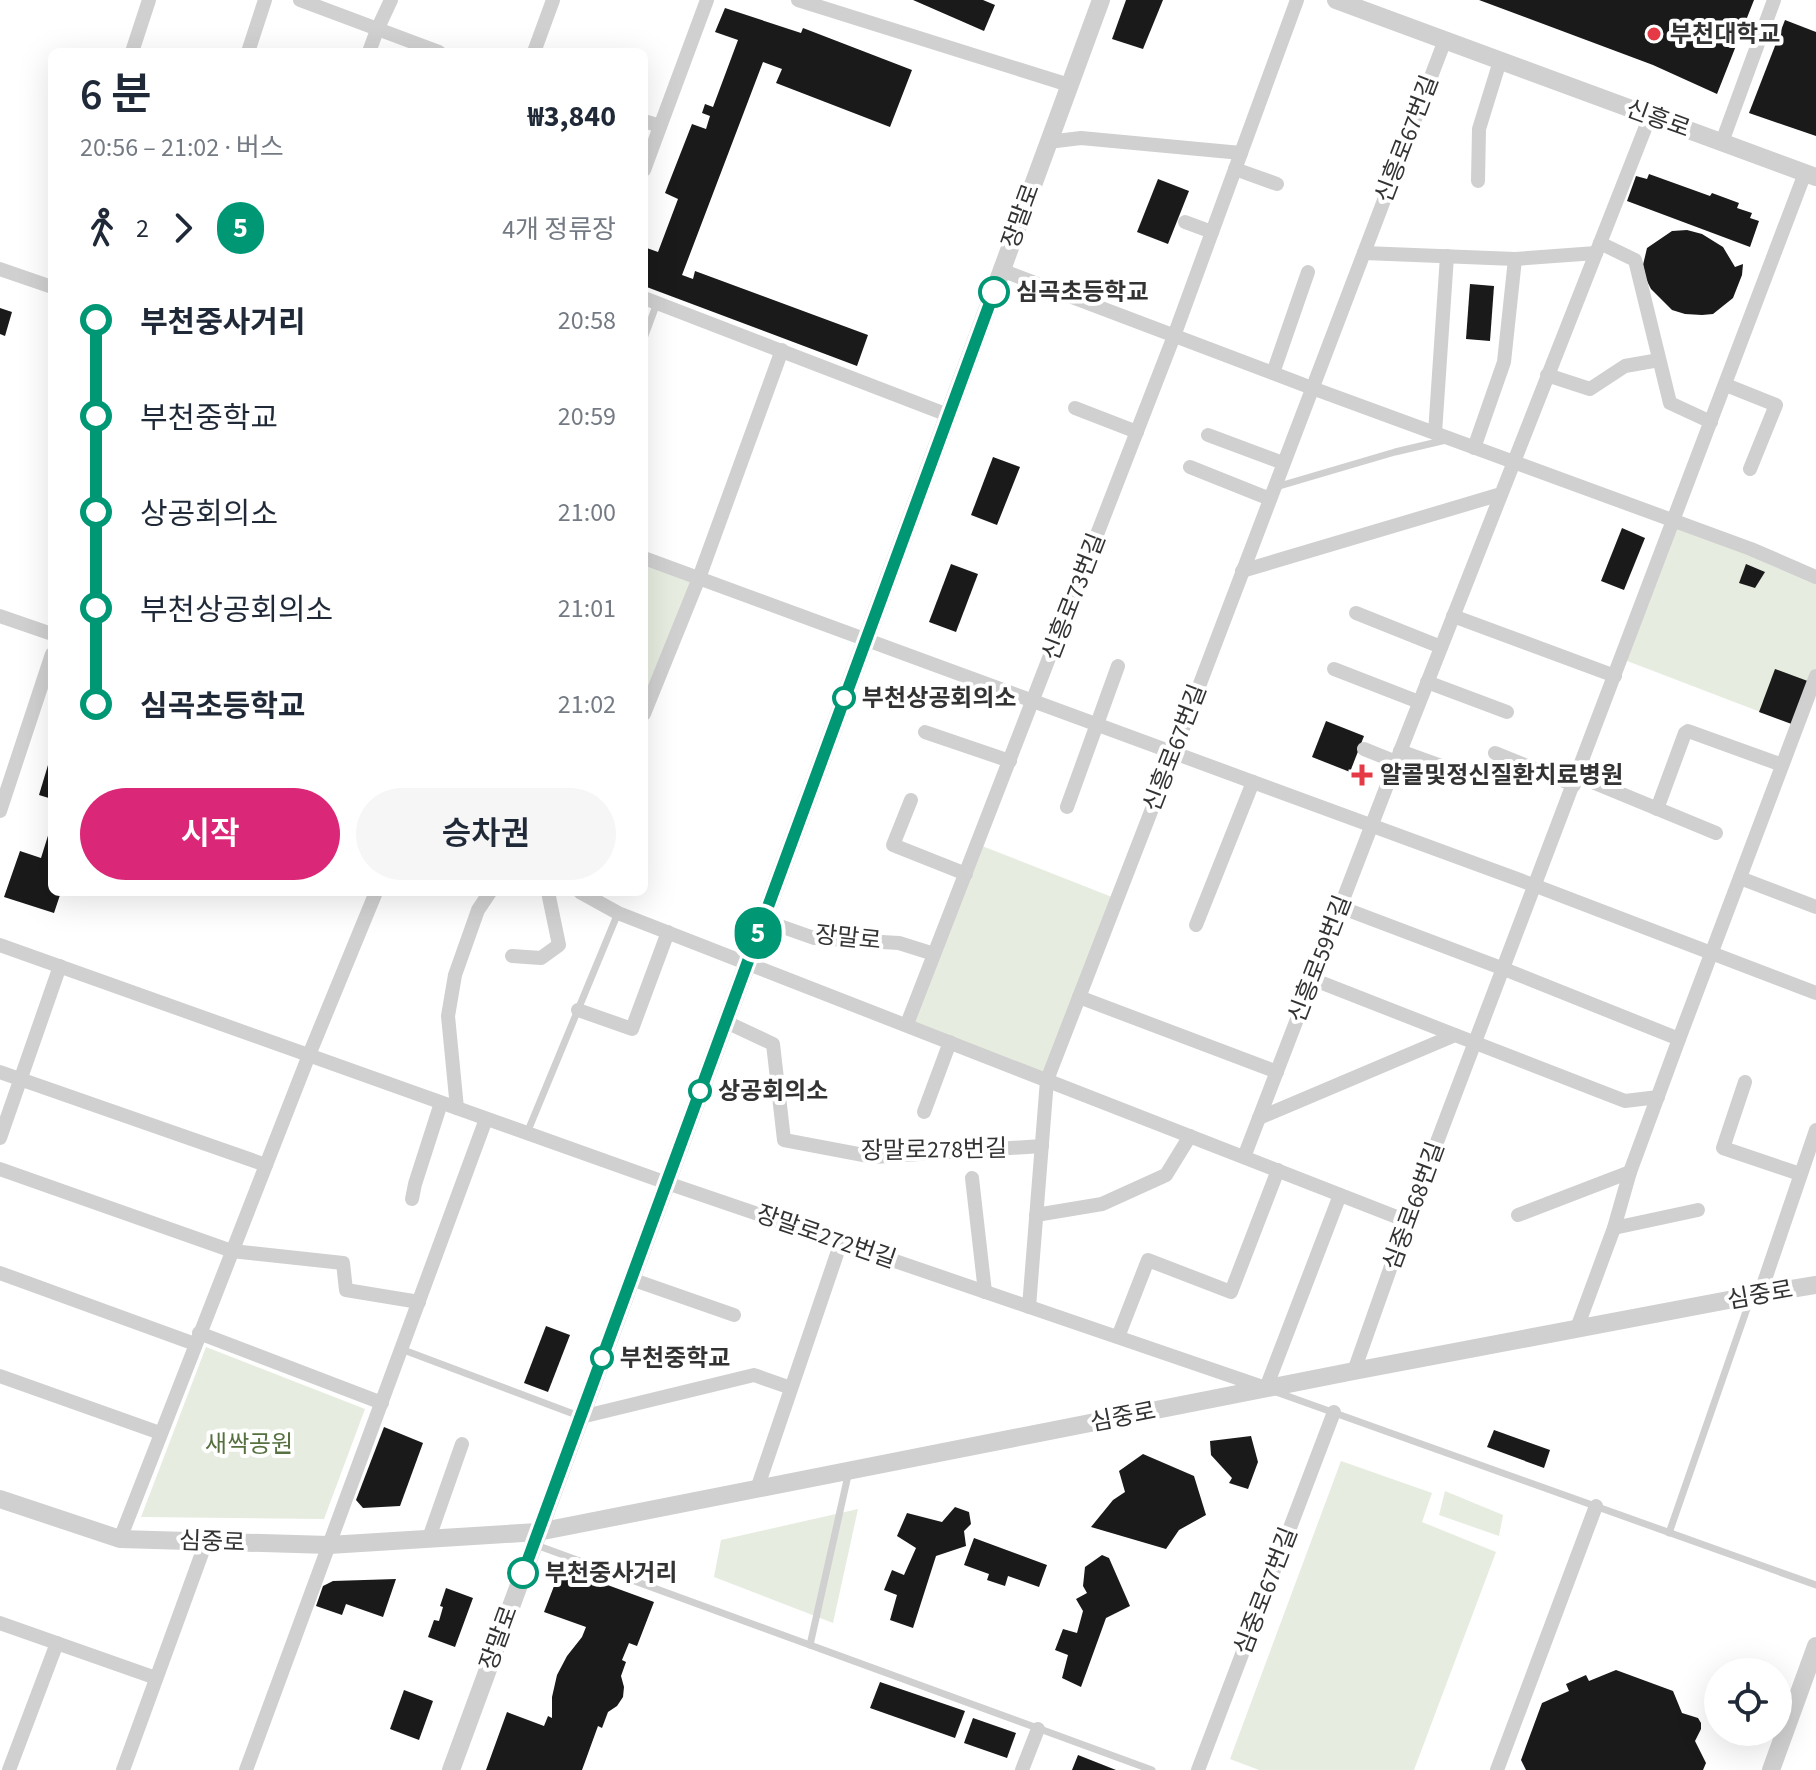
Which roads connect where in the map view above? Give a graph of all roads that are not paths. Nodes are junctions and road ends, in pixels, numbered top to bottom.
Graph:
1 (149, 0) edge
2 (265, 0) edge
3 (300, 0) edge
4 (391, 0) edge
5 (553, 0) edge
6 (707, 0) edge
7 (798, 0) edge
8 (1101, 0) edge
9 (1297, 0) edge
10 (1336, 0) edge
11 (1774, 0) edge
12 (377, 30) junction
13 (1445, 40) junction
14 (133, 48) edge
15 (249, 48) edge
16 (370, 48) edge
17 (414, 48) edge
18 (535, 48) edge
19 (1500, 61) junction
20 (1069, 85) junction
21 (1650, 116) junction
22 (648, 122) edge
23 (660, 126) junction
24 (1048, 142) junction
25 (1722, 142) junction
26 (1241, 153) junction
27 (648, 159) edge
28 (1235, 169) junction
29 (1811, 175) edge
30 (1478, 181) dead end
31 (1277, 184) dead end
32 (1185, 222) dead end
33 (1212, 232) junction
34 (1598, 248) junction
35 (1364, 253) junction
36 (1447, 256) junction
37 (1515, 259) junction
38 (0, 269) edge
39 (1001, 270) junction
40 (1308, 272) dead end
41 (48, 286) edge
42 (651, 301) edge
43 (1174, 336) junction
44 (782, 350) junction
45 (1659, 360) junction
46 (1273, 373) junction
47 (1547, 375) junction
48 (1726, 385) junction
49 (1312, 388) junction
50 (1075, 408) dead end
51 (948, 415) junction
52 (1711, 422) junction
53 (1137, 432) junction
54 (1435, 433) junction
55 (1208, 435) dead end
56 (1450, 439) junction
57 (1474, 448) junction
58 (1513, 462) junction
59 (1283, 463) junction
60 (1190, 467) dead end
61 (1750, 469) dead end
62 (1272, 493) junction
63 (1501, 494) junction
64 (1674, 521) junction
65 (648, 559) edge
66 (1242, 571) junction
67 (1816, 577) edge
68 (699, 578) junction
69 (1356, 613) dead end
70 (0, 616) edge
71 (1453, 616) junction
72 (48, 633) edge
73 (866, 639) junction
74 (1441, 647) junction
75 (48, 666) edge
76 (1118, 666) dead end
77 (1334, 669) dead end
78 (1615, 676) junction
79 (1816, 676) edge
80 (1427, 682) junction
81 (1034, 701) junction
82 (1419, 702) junction
83 (648, 704) edge
84 (1507, 712) dead end
85 (1097, 724) junction
86 (925, 732) dead end
87 (1364, 749) dead end
88 (1174, 752) junction
89 (1495, 753) dead end
90 (1398, 756) junction
91 (1010, 761) junction
92 (1782, 765) junction
93 (1480, 780) dead end
94 (1576, 780) junction
95 (1253, 782) junction
96 (911, 800) dead end
97 (1067, 807) dead end
98 (1657, 809) junction
99 (0, 811) edge
100 (1371, 825) junction
101 (1716, 833) dead end
102 (966, 874) junction
103 (1740, 878) junction
104 (1536, 886) junction
105 (374, 896) edge
106 (487, 896) edge
107 (549, 896) edge
108 (587, 896) edge
109 (1340, 907) junction
110 (1816, 907) edge
111 (618, 913) junction
112 (763, 920) junction
113 (1196, 925) dead end
114 (668, 932) junction
115 (0, 945) edge
116 (934, 954) junction
117 (1711, 954) junction
118 (512, 956) dead end
119 (748, 962) junction
120 (60, 966) junction
121 (1504, 969) junction
122 (1312, 979) junction
123 (1816, 993) edge
124 (1079, 997) junction
125 (578, 1010) junction
126 (726, 1022) junction
127 (907, 1024) junction
128 (1455, 1035) junction
129 (1679, 1039) junction
130 (950, 1042) junction
131 (1476, 1042) junction
132 (309, 1055) junction
133 (0, 1072) edge
134 (1277, 1072) junction
135 (20, 1079) junction
136 (1047, 1080) junction
137 (1745, 1082) dead end
138 (1658, 1097) junction
139 (441, 1103) junction
140 (457, 1108) junction
141 (924, 1112) dead end
142 (1259, 1118) junction
143 (486, 1119) junction
144 (1816, 1130) edge
145 (527, 1133) junction
146 (1190, 1136) junction
147 (0, 1138) edge
148 (1042, 1146) junction
149 (1244, 1157) junction
150 (266, 1165) junction
151 (0, 1169) edge
152 (1278, 1170) junction
153 (1807, 1170) edge
154 (1630, 1172) junction
155 (972, 1178) dead end
156 (667, 1183) junction
157 (1340, 1195) junction
158 (412, 1199) dead end
159 (1698, 1210) dead end
160 (1036, 1215) junction
161 (1518, 1215) dead end
162 (1407, 1221) junction
163 (1614, 1228) junction
164 (841, 1242) junction
165 (232, 1251) junction
166 (0, 1273) edge
167 (631, 1279) junction
168 (1816, 1285) edge
169 (985, 1292) junction
170 (1756, 1294) junction
171 (419, 1302) junction
172 (1029, 1307) junction
173 (734, 1315) dead end
174 (1577, 1328) junction
175 (1118, 1337) junction
176 (197, 1338) junction
177 (401, 1349) junction
178 (1354, 1371) junction
179 (0, 1376) edge
180 (791, 1388) junction
181 (1266, 1388) junction
182 (382, 1403) junction
183 (1334, 1412) junction
184 (581, 1417) junction
185 (160, 1433) junction
186 (462, 1444) dead end
187 (849, 1471) junction
188 (757, 1489) junction
189 (0, 1499) edge
190 (1596, 1506) junction
191 (1669, 1533) junction
192 (429, 1538) junction
193 (536, 1538) junction
194 (120, 1539) junction
195 (206, 1542) junction
196 (329, 1545) junction
197 (1816, 1585) edge
198 (0, 1623) edge
199 (57, 1643) junction
200 (810, 1645) junction
201 (1816, 1646) edge
202 (156, 1678) junction
203 (1038, 1729) junction
204 (5, 1769) edge
205 (123, 1770) edge
206 (246, 1770) edge
207 (451, 1770) edge
208 (1022, 1770) edge
209 (1152, 1770) edge
210 (1198, 1770) edge
211 (1497, 1770) edge
212 (1771, 1770) edge

1 - 14 street
2 - 15 street
3 - 12 street
4 - 12 street
5 - 18 street
6 - 23 street
7 - 20 street
8 - 20 street, 장말로
9 - 26 street, 신흥로73번길
10 - 13 street, 신흥로
11 - 25 street
12 - 16 street
12 - 17 street
13 - 19 street, 신흥로
13 - 35 street, 신흥로67번길
19 - 21 street, 신흥로
19 - 30 street
20 - 24 street, 장말로
21 - 25 street, 신흥로
21 - 34 street, 신흥로59번길
22 - 23 street
23 - 27 street
24 - 26 street
24 - 39 street, 장말로
25 - 29 street, 신흥로
26 - 28 street, 신흥로73번길
28 - 31 street
28 - 33 street, 신흥로73번길
29 - 48 street, 심중로68번길
32 - 33 street
33 - 43 street, 신흥로73번길
34 - 37 street
34 - 45 street
34 - 47 street, 신흥로59번길
35 - 36 street
35 - 49 street, 신흥로67번길
36 - 37 street
36 - 54 street
37 - 57 street
38 - 41 street
39 - 43 street
39 - 51 street, 장말로
40 - 46 street
42 - 44 street
43 - 46 street
43 - 53 street, 신흥로73번길
44 - 51 street
44 - 68 street
45 - 47 street
45 - 52 street
46 - 49 street
47 - 58 street, 신흥로59번길
48 - 52 street, 심중로68번길
48 - 61 street
49 - 54 street
49 - 59 street, 신흥로67번길
50 - 53 street
51 - 73 street, 장말로
52 - 64 street, 심중로68번길
53 - 81 street, 신흥로73번길
54 - 56 street
55 - 59 street
56 - 57 street
56 - 62 lane
57 - 58 street
58 - 63 street, 신흥로59번길
58 - 64 street
59 - 62 street, 신흥로67번길
60 - 62 street
62 - 66 street, 신흥로67번길
63 - 66 street
63 - 71 street, 신흥로59번길
64 - 67 street
64 - 78 street, 심중로68번길
65 - 68 street
66 - 88 street, 신흥로67번길
68 - 73 street
68 - 83 street
69 - 74 street
70 - 72 street
71 - 74 street, 신흥로59번길
71 - 78 street
73 - 81 street
73 - 112 street, 장말로
74 - 80 street, 신흥로59번길
75 - 99 street
76 - 85 street
77 - 82 street
78 - 94 street, 심중로68번길
79 - 92 street
80 - 82 street, 신흥로59번길
80 - 84 street
81 - 85 street
81 - 91 street, 신흥로73번길
82 - 90 street, 신흥로59번길
85 - 88 street
85 - 97 street
86 - 91 street
87 - 90 street
88 - 95 street
88 - 124 street, 신흥로67번길
89 - 94 street
90 - 93 street
90 - 100 street, 신흥로59번길
91 - 102 street, 신흥로73번길
92 - 98 street
92 - 103 street
94 - 98 street
94 - 104 street, 심중로68번길
95 - 100 street
95 - 113 street
96 - 102 street
98 - 101 street
100 - 104 street
100 - 109 street, 신흥로59번길
102 - 116 street, 신흥로73번길
103 - 110 street
103 - 117 street
104 - 117 street
104 - 121 street, 심중로68번길
105 - 132 street
106 - 140 street
107 - 118 street
108 - 111 street
109 - 121 street
109 - 122 street, 신흥로59번길
111 - 114 street
111 - 125 lane
112 - 116 street, 장말로
112 - 119 street, 장말로
114 - 119 street
114 - 125 street
115 - 120 street, 장말로272번길
116 - 127 street, 신흥로73번길
117 - 123 street
117 - 129 street
119 - 126 street, 장말로
119 - 127 street
120 - 132 street, 장말로272번길
120 - 135 street
121 - 129 street
121 - 131 street, 심중로68번길
122 - 128 street
122 - 134 street, 신흥로59번길
124 - 134 street
124 - 136 street, 신흥로67번길
125 - 145 lane
126 - 148 street, 장말로278번길
126 - 156 street, 장말로
127 - 130 street
128 - 131 street
128 - 142 street
129 - 138 street
130 - 136 street
130 - 141 street
131 - 138 street
131 - 162 street, 심중로68번길
132 - 139 street, 장말로272번길
132 - 150 street
133 - 135 street
134 - 142 street, 신흥로59번길
135 - 147 street
135 - 150 street
136 - 146 street
136 - 148 street, 신흥로67번길
137 - 153 street
138 - 154 street
139 - 140 street, 장말로272번길
139 - 158 street
140 - 143 street, 장말로272번길
142 - 149 street, 신흥로59번길
143 - 145 street, 장말로272번길
143 - 171 street
144 - 153 street
145 - 156 street, 장말로272번길
146 - 149 street
146 - 160 street
148 - 160 street, 신흥로67번길
149 - 152 street
150 - 165 street
151 - 165 street
152 - 157 street
152 - 175 street
153 - 170 street
154 - 161 street
154 - 163 street
155 - 169 street
156 - 164 street, 장말로272번길
156 - 167 street, 장말로
157 - 162 street
157 - 181 street
159 - 163 street
160 - 172 street, 신흥로67번길
162 - 178 street, 심중로68번길
163 - 174 street
164 - 169 street, 장말로272번길
164 - 180 street
165 - 171 street
165 - 176 street
166 - 176 street
167 - 173 street
167 - 184 street, 장말로
168 - 170 street, 심중로
169 - 172 street, 장말로272번길
170 - 174 street, 심중로
170 - 191 lane
171 - 177 street
172 - 175 street, 장말로272번길
174 - 178 street, 심중로
175 - 181 street, 장말로272번길
176 - 182 street
176 - 185 street
177 - 182 street
177 - 184 lane
178 - 181 street, 심중로
179 - 185 street
180 - 184 street
180 - 188 street
181 - 183 lane
181 - 187 street, 심중로
182 - 196 street
183 - 190 lane
183 - 210 street, 심중로67번길
184 - 193 street, 장말로
185 - 194 street
186 - 192 street
187 - 188 street, 심중로
187 - 200 lane
188 - 193 street, 심중로
189 - 194 street, 심중로
190 - 191 lane
190 - 211 street
191 - 197 lane
192 - 193 street, 심중로
192 - 196 street, 심중로
193 - 200 lane
193 - 207 street, 장말로
194 - 195 street, 심중로
195 - 196 street, 심중로
195 - 202 street
196 - 206 street
198 - 199 street
199 - 202 street
199 - 204 street
200 - 203 lane
201 - 212 street
202 - 205 street
203 - 208 street
203 - 209 lane

